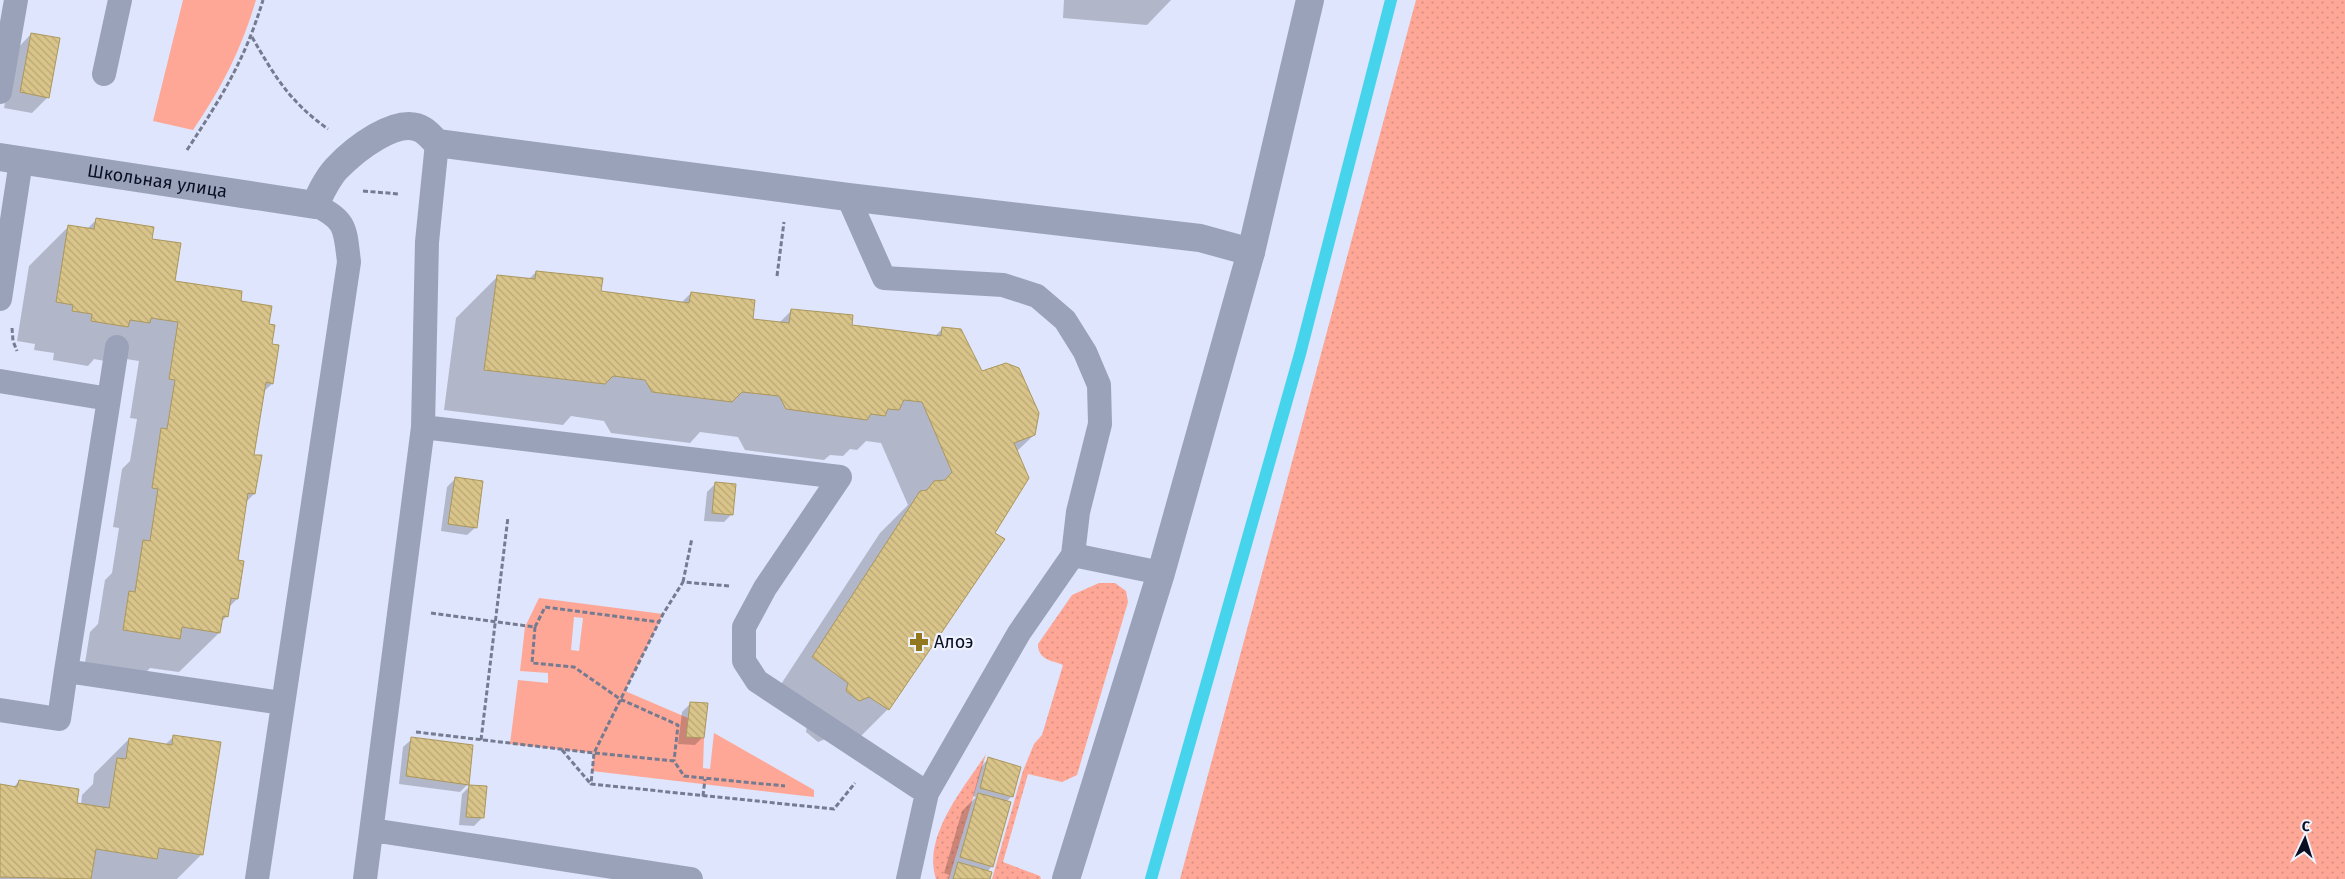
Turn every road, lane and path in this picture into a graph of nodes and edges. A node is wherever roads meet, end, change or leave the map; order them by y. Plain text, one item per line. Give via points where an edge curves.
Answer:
1 (16, 0) edge
2 (120, 0) edge
3 (263, 0) edge
4 (1310, 0) edge
5 (252, 37) junction
6 (104, 74) dead end
7 (0, 92) edge
8 (330, 131) dead end
9 (437, 143) junction
10 (183, 155) dead end
11 (11, 159) edge
12 (848, 197) junction
13 (315, 205) junction
14 (1251, 252) junction
15 (0, 299) edge
16 (117, 347) dead end
17 (0, 381) edge
18 (109, 399) junction
19 (422, 427) junction
20 (508, 517) dead end
21 (692, 538) dead end
22 (1073, 555) junction
23 (1161, 573) junction
24 (683, 582) junction
25 (765, 588) junction
26 (400, 609) junction
27 (659, 622) junction
28 (495, 623) junction
29 (535, 627) junction
30 (66, 671) junction
31 (620, 699) junction
32 (282, 703) junction
33 (0, 710) edge
34 (383, 728) junction
35 (480, 740) junction
36 (562, 749) junction
37 (594, 753) junction
38 (874, 758) junction
39 (674, 761) junction
40 (705, 778) junction
41 (590, 784) junction
42 (785, 786) dead end
43 (927, 793) junction
44 (704, 796) junction
45 (372, 830) junction
46 (257, 879) edge
47 (365, 879) edge
48 (691, 879) edge
49 (908, 879) edge
50 (1066, 879) edge

1 - 7 lane
2 - 6 lane
3 - 5 path
4 - 14 street
5 - 8 path via 277,81 304,112
5 - 10 path via 224,94
9 - 12 street
9 - 13 street via 422,129 400,127 380,133 336,169
9 - 19 lane via 427,242
11 - 13 street, Школьная улица
11 - 15 lane
12 - 14 street via 1200,238
12 - 22 lane via 884,278 1003,286 1037,296 1065,320 1085,352 1099,385 1100,424 1078,512
13 - 32 lane via 334,214 346,231 349,262
14 - 23 street
16 - 18 lane
17 - 18 lane
18 - 30 lane
19 - 25 lane via 840,477
19 - 26 lane
20 - 28 path
21 - 24 path
22 - 23 lane
22 - 43 lane via 1019,633
23 - 50 street
24 - 25 path
24 - 27 path
25 - 38 lane via 744,628 744,661 757,681
26 - 28 path
26 - 34 lane
27 - 29 path via 545,607
27 - 31 path
28 - 29 path
28 - 35 path
29 - 31 path via 532,663 574,667
30 - 32 lane
30 - 33 lane via 59,719
31 - 37 path
31 - 39 path via 678,725
32 - 46 lane
34 - 35 path
34 - 45 lane
35 - 36 path
36 - 37 path
36 - 41 path
37 - 39 path
37 - 41 path
38 - 43 lane
38 - 44 path via 834,810
39 - 40 path via 684,776
40 - 42 path
40 - 44 path
41 - 44 path
43 - 49 lane
45 - 47 lane
45 - 48 lane

